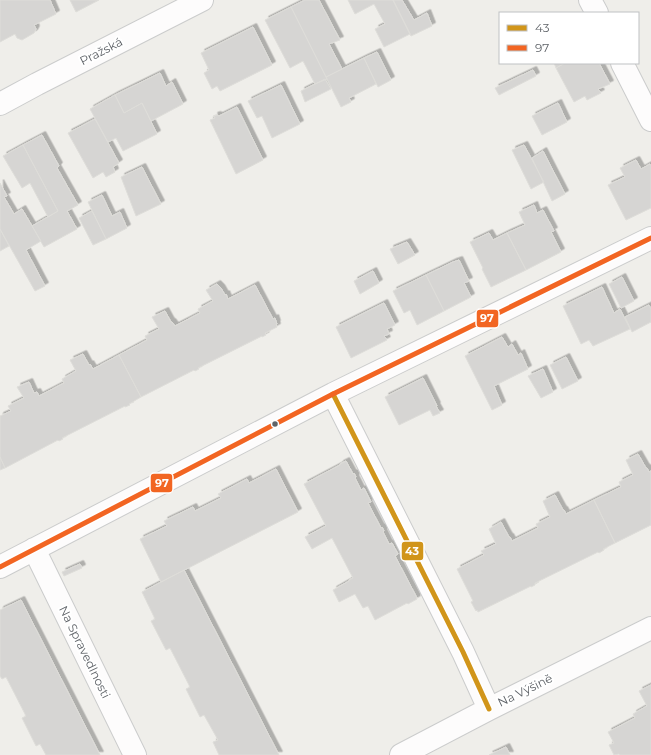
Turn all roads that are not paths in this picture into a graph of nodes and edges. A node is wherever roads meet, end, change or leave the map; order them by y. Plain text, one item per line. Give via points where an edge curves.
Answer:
1 (202, 0) edge
2 (590, 0) edge
3 (596, 12) edge
4 (623, 64) edge
5 (0, 104) edge
6 (651, 120) edge
7 (651, 238) edge
8 (333, 394) junction
9 (34, 549) junction
10 (0, 567) edge
11 (651, 628) edge
12 (489, 709) junction
13 (135, 755) edge
14 (401, 755) edge

1 - 5 street, Pražská
2 - 3 street
4 - 6 street
7 - 8 street
8 - 9 street
8 - 12 street
9 - 10 street
9 - 13 street, Na Spravedlnosti
11 - 12 street, Na Výšině
12 - 14 street, Na Výšině

